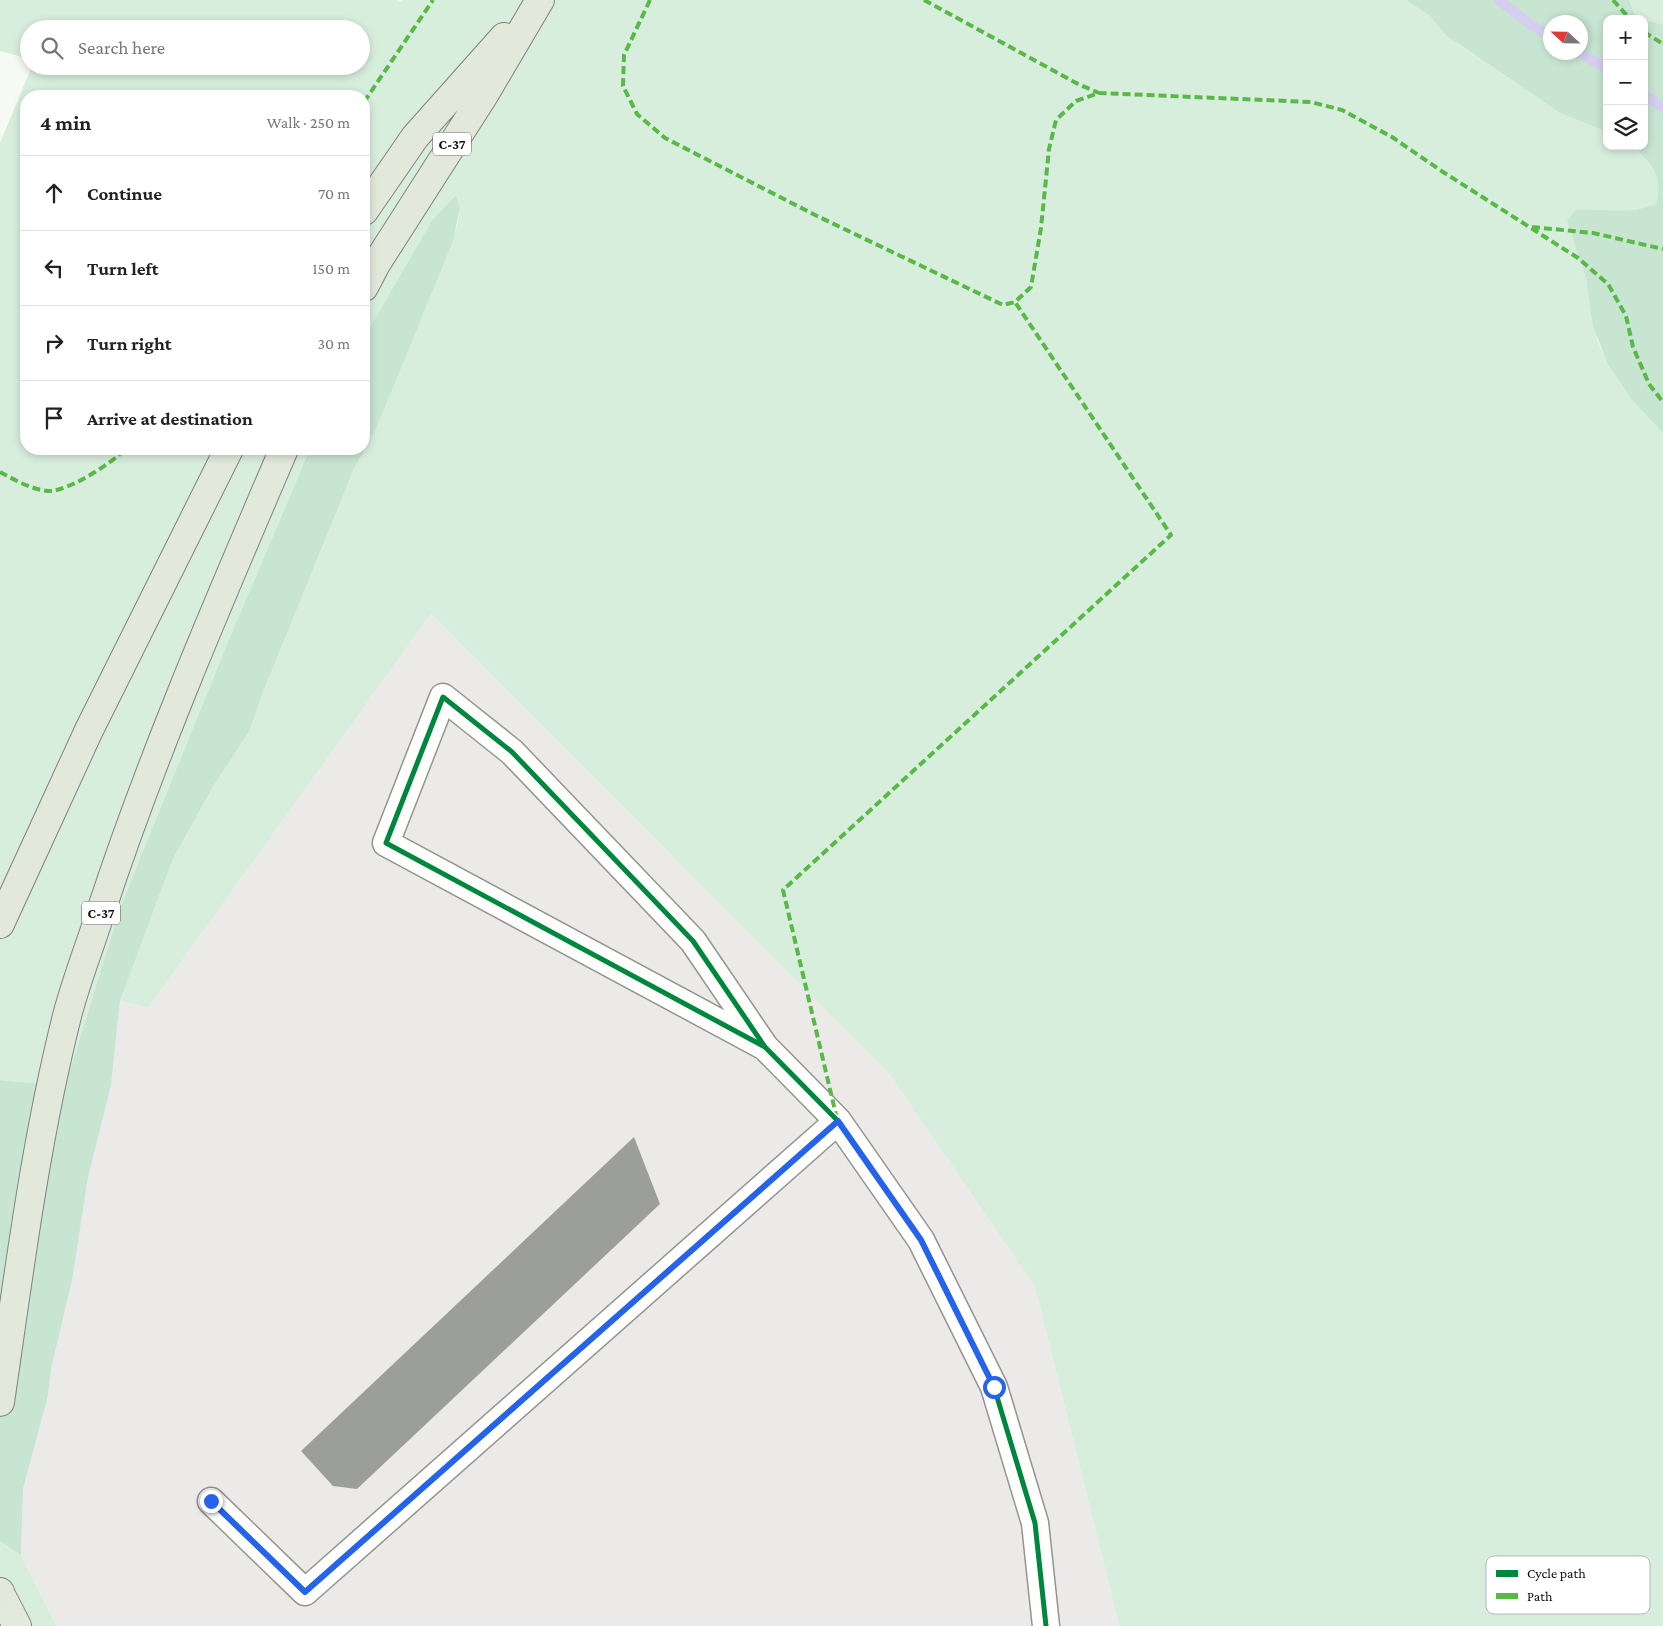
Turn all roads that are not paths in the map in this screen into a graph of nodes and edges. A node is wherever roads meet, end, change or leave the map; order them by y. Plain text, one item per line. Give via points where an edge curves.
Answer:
1 (538, 0) edge
2 (370, 202) edge
3 (370, 276) edge
4 (225, 455) edge
5 (281, 455) edge
6 (0, 924) edge
7 (765, 1047) junction
8 (838, 1121) junction
9 (0, 1402) edge
10 (211, 1501) dead end
11 (0, 1593) edge
12 (16, 1626) edge
13 (1046, 1626) edge

1 - 2 highway, C-37 via 415,138
1 - 3 highway, C-37 via 484,95
4 - 6 highway via 89,730
5 - 9 highway, C-37 via 209,625 127,833 68,1014 48,1101
7 - 7 street via 693,941 512,752 443,697 386,843
7 - 8 street
8 - 10 street via 305,1592
8 - 13 street via 921,1240 994,1387 1034,1523
11 - 12 main road

